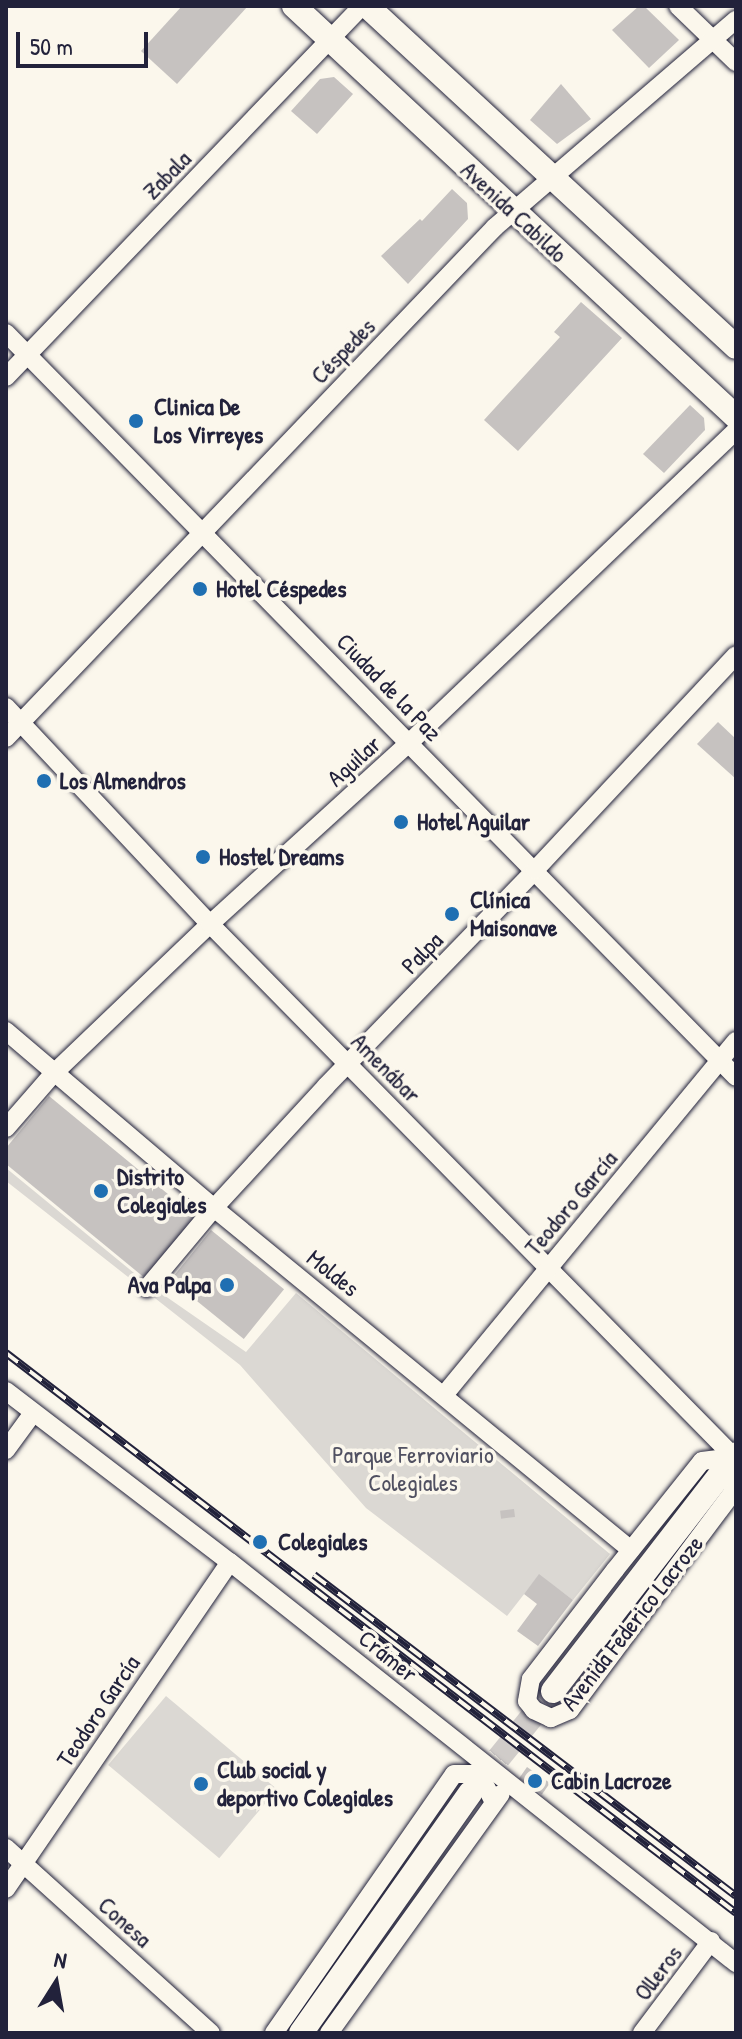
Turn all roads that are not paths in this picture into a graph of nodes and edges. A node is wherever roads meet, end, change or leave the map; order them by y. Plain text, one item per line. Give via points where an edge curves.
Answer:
1 (294, 6) edge
2 (364, 6) edge
3 (678, 6) edge
4 (736, 20) edge
5 (714, 40) junction
6 (329, 41) junction
7 (736, 62) edge
8 (552, 178) junction
9 (513, 211) junction
10 (6, 333) edge
11 (736, 347) edge
12 (28, 354) junction
13 (6, 377) edge
14 (736, 417) edge
15 (736, 430) edge
16 (202, 531) junction
17 (736, 655) edge
18 (6, 707) edge
19 (21, 723) junction
20 (6, 738) edge
21 (409, 743) junction
22 (535, 870) junction
23 (210, 924) junction
24 (6, 1031) edge
25 (736, 1041) edge
26 (720, 1061) junction
27 (348, 1064) junction
28 (53, 1074) junction
29 (736, 1077) edge
30 (6, 1128) edge
31 (214, 1208) junction
32 (548, 1268) junction
33 (147, 1288) dead end
34 (6, 1391) edge
35 (444, 1395) junction
36 (33, 1413) junction
37 (6, 1450) edge
38 (735, 1456) edge
39 (631, 1550) junction
40 (230, 1562) junction
41 (553, 1691) tunnel mouth
42 (514, 1787) junction
43 (482, 1797) junction
44 (6, 1848) edge
45 (23, 1863) junction
46 (6, 1889) edge
47 (711, 1941) junction
48 (736, 1963) edge
49 (211, 2033) edge
50 (274, 2033) edge
51 (301, 2033) edge
52 (329, 2033) edge
53 (642, 2033) edge

1 - 6 main road, Avenida Cabildo
2 - 6 street, Zabala
2 - 8 main road
3 - 5 street
4 - 5 street, Céspedes
5 - 7 street
5 - 8 street, Céspedes
6 - 9 main road, Avenida Cabildo
6 - 12 street, Zabala
8 - 9 street, Céspedes
8 - 11 main road
9 - 14 main road, Avenida Cabildo
9 - 16 street, Céspedes
10 - 12 street, Ciudad de la Paz
12 - 13 street, Zabala
12 - 16 street, Ciudad de la Paz
15 - 21 street, Aguilar
16 - 19 street, Céspedes
16 - 21 street, Ciudad de la Paz
17 - 22 street, Palpa
18 - 19 street, Amenábar
19 - 20 street, Céspedes
19 - 23 street, Amenábar
21 - 22 street, Ciudad de la Paz
21 - 23 street, Aguilar
22 - 26 street, Ciudad de la Paz
22 - 27 street, Palpa
23 - 27 street, Amenábar
23 - 28 street, Aguilar
24 - 28 street, Moldes
25 - 26 street, Teodoro García
26 - 29 street, Ciudad de la Paz
26 - 32 street, Teodoro García
27 - 31 street, Palpa
27 - 32 street, Amenábar
28 - 30 street, Aguilar
28 - 31 street, Moldes
31 - 33 street, Palpa
31 - 35 street, Moldes
32 - 35 street, Teodoro García
32 - 38 street, Amenábar
34 - 36 street, Crámer
35 - 39 street, Moldes
36 - 37 street
36 - 40 street, Crámer
38 - 39 street, Avenida Federico Lacroze via 702,1461
38 - 39 street, Avenida Federico Lacroze via 733,1492 570,1710 551,1718 540,1714 527,1701 531,1679
38 - 41 main road, Avenida Federico Lacroze
40 - 42 street, Crámer
40 - 45 street, Teodoro García
42 - 43 street
42 - 47 street, Crámer
43 - 50 street via 482,1779 454,1774
43 - 51 main road
43 - 52 street
44 - 45 street, Conesa
45 - 46 street, Teodoro García
45 - 49 street, Conesa
47 - 48 street, Crámer
47 - 53 street, Olleros

